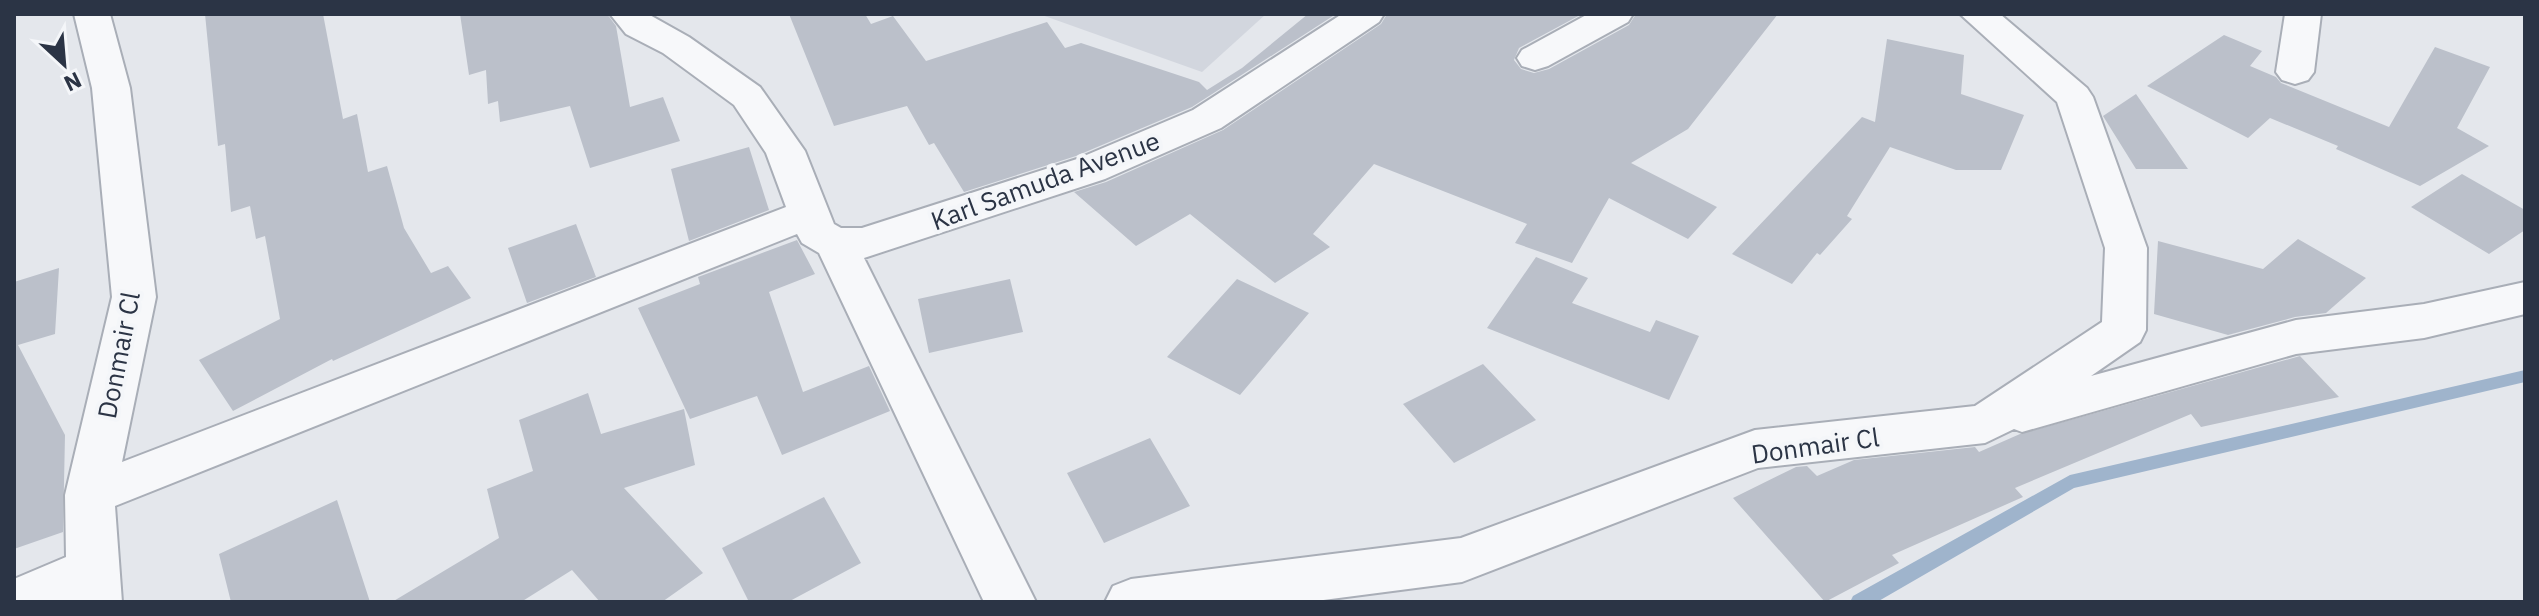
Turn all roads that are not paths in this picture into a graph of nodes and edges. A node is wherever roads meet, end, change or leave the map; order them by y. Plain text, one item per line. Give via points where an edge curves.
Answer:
1 (92, 14) edge
2 (628, 14) edge
3 (1366, 14) edge
4 (1615, 14) edge
5 (1978, 14) edge
6 (2303, 14) edge
7 (1535, 58) dead end
8 (2295, 72) dead end
9 (822, 229) junction
10 (2525, 298) edge
11 (1985, 424) junction
12 (90, 495) junction
13 (94, 586) edge
14 (15, 602) edge
15 (1010, 602) edge
16 (1131, 602) edge

1 - 12 street, Donmair Cl via 111,88 134,297
2 - 9 street via 747,96 785,151
3 - 9 street, Karl Samuda Avenue via 1207,119 1091,169 864,243
4 - 7 street
5 - 11 street, Donmair Cl via 2074,97 2126,248 2124,330
6 - 8 street
9 - 12 street, Karl Samuda Avenue
9 - 15 street
10 - 11 street via 2424,321 2296,337
11 - 16 street, Donmair Cl via 1755,449 1462,560
12 - 13 street, Donmair Cl
13 - 14 street

